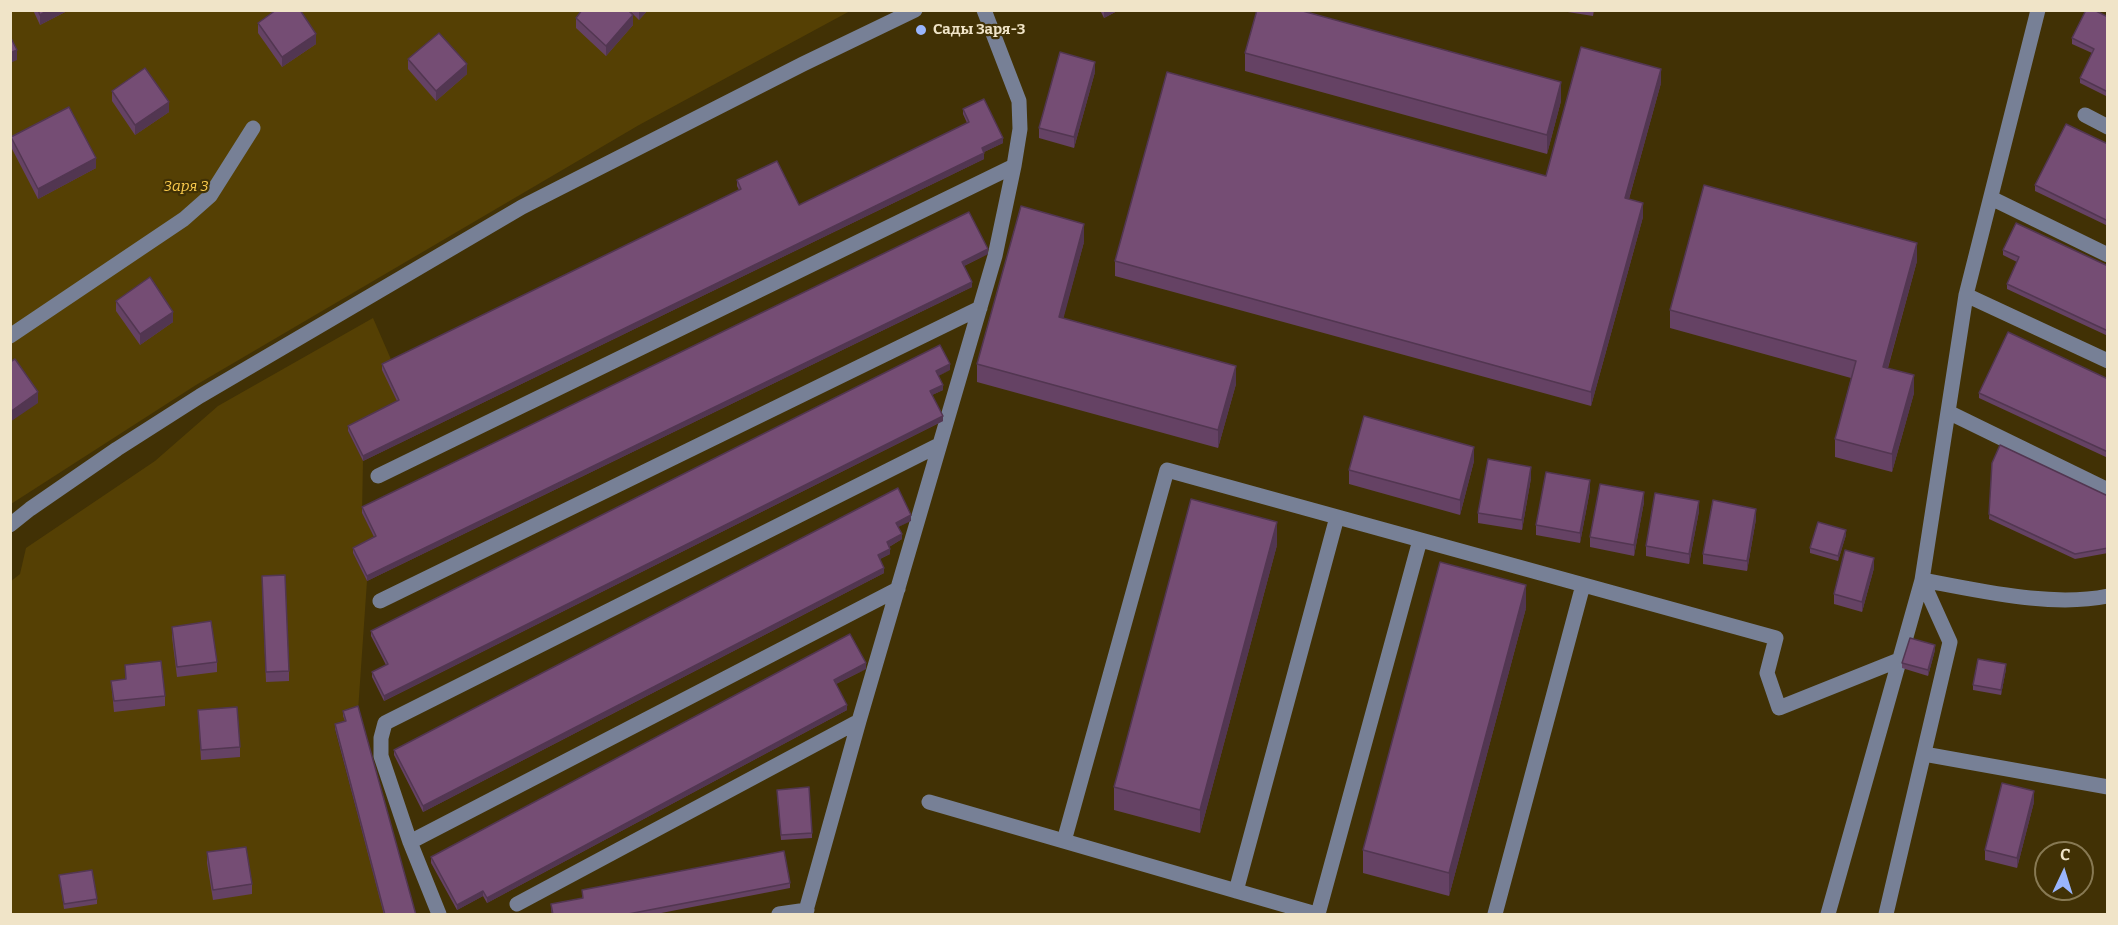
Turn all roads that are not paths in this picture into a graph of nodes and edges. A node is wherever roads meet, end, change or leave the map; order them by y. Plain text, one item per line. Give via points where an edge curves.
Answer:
1 (915, 10) edge
2 (984, 10) edge
3 (2038, 10) edge
4 (2085, 115) dead end
5 (2108, 127) edge
6 (253, 128) dead end
7 (1014, 166) junction
8 (1991, 198) junction
9 (2108, 255) edge
10 (1966, 295) junction
11 (980, 308) junction
12 (10, 336) edge
13 (2108, 361) edge
14 (1948, 412) junction
15 (939, 445) junction
16 (378, 476) dead end
17 (2108, 490) edge
18 (1337, 517) junction
19 (10, 525) edge
20 (1420, 540) junction
21 (1922, 580) junction
22 (1583, 585) junction
23 (898, 589) junction
24 (2108, 596) edge
25 (380, 601) dead end
26 (1899, 660) junction
27 (859, 721) junction
28 (1924, 754) junction
29 (2108, 787) edge
30 (929, 802) dead end
31 (1064, 841) junction
32 (410, 842) junction
33 (1236, 891) junction
34 (517, 904) dead end
35 (806, 912) edge
36 (439, 915) edge
37 (779, 915) edge
38 (1317, 915) edge
39 (1495, 915) edge
40 (1828, 915) edge
41 (1886, 915) edge

1 - 19 street via 522,207 200,396
2 - 7 street via 1019,101 1020,129
3 - 8 street
4 - 5 street
6 - 12 street via 210,196 184,219
7 - 11 street
7 - 16 street
8 - 9 street
8 - 10 street
10 - 13 street
10 - 14 street
11 - 15 street
11 - 25 street
14 - 17 street
14 - 21 street
15 - 23 street
15 - 32 street via 386,723 381,756
18 - 20 street
18 - 31 street via 1167,470
18 - 33 street
20 - 22 street
20 - 38 street
21 - 24 street via 2025,598
21 - 26 street
21 - 28 street via 1950,642
22 - 26 street via 1776,638 1767,673 1779,708
22 - 39 street
23 - 27 street
23 - 32 street
26 - 40 street
27 - 34 street
27 - 35 street
28 - 29 street
28 - 41 street
30 - 31 street
31 - 33 street
32 - 36 street
33 - 38 street
35 - 37 street

